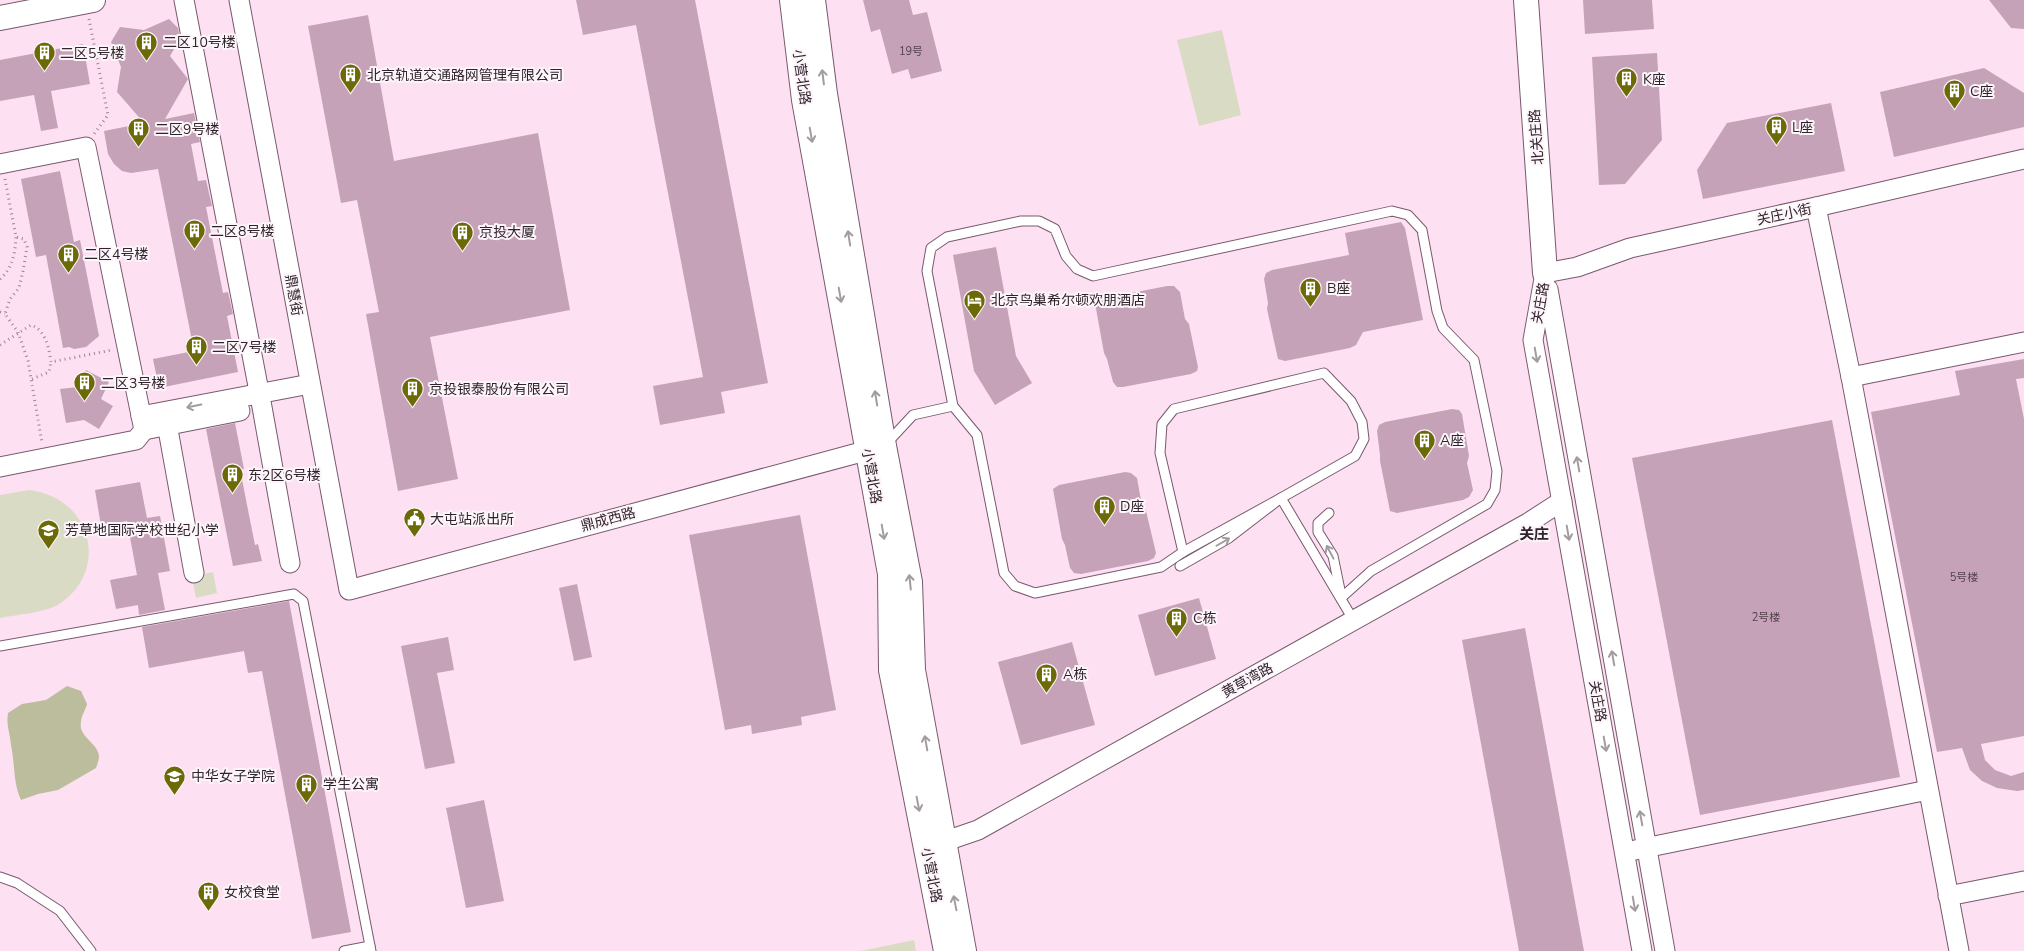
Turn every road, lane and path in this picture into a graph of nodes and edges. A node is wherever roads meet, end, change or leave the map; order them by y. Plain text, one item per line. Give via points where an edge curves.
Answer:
1 (184, 0) edge
2 (239, 0) edge
3 (792, 0) edge
4 (813, 0) edge
5 (1526, 0) edge
6 (90, 1) edge
7 (0, 18) edge
8 (86, 147) junction
9 (2024, 158) edge
10 (1, 164) edge
11 (1816, 208) junction
12 (16, 237) junction
13 (1545, 273) junction
14 (0, 279) edge
15 (0, 312) edge
16 (5, 314) junction
17 (18, 332) junction
18 (2024, 342) edge
19 (0, 345) edge
20 (127, 347) junction
21 (51, 362) junction
22 (1851, 377) junction
23 (32, 379) junction
24 (311, 390) junction
25 (261, 400) junction
26 (953, 406) junction
27 (166, 418) junction
28 (143, 423) junction
29 (876, 448) junction
30 (45, 458) junction
31 (0, 467) edge
32 (1281, 498) junction
33 (1562, 501) junction
34 (1330, 513) dead end
35 (1183, 552) junction
36 (290, 563) dead end
37 (1180, 566) dead end
38 (194, 573) dead end
39 (349, 590) joint
40 (1341, 598) junction
41 (1354, 621) junction
42 (0, 646) edge
43 (1928, 790) junction
44 (936, 847) junction
45 (1647, 848) junction
46 (1625, 852) junction
47 (0, 877) edge
48 (2024, 881) edge
49 (1948, 896) junction
50 (370, 948) edge
51 (91, 951) edge
52 (344, 951) edge
53 (946, 951) edge
54 (964, 951) edge
55 (1642, 951) edge
56 (1665, 951) edge
57 (1959, 951) edge

1 - 25 street
2 - 24 street, 鼎慧街
3 -> 29 street, 小营北路 via 804,100
29 -> 4 street, 小营北路
5 - 13 street, 北关庄路
6 - 7 street
6 - 8 path via 108,115
8 - 10 street
8 - 20 street
9 - 11 street, 关庄小街
10 - 12 path
11 - 13 street, 关庄小街 via 1630,248 1578,267
11 - 22 street
12 - 14 path via 15,254
12 - 16 path via 24,240 27,256 19,288 10,299
13 -> 33 street, 关庄路 via 1533,340
45 -> 13 street, 关庄路
15 - 16 path
16 - 17 path
17 - 19 path
17 - 21 path via 31,325 36,326 48,346
17 - 23 path
18 - 22 street
20 - 21 path
20 - 28 street
21 - 23 path via 49,372
22 - 43 street
23 - 30 path via 31,389
24 - 25 street
24 - 39 street, 鼎慧街
25 - 27 street
25 - 36 street
26 - 29 lane via 912,414
26 - 35 lane via 977,435 1004,573 1015,586 1035,593 1161,567
26 - 40 lane via 927,271 931,248 946,237 1021,221 1039,221 1055,229 1066,256 1078,269 1093,276 1392,211 1408,215 1422,230 1443,328 1474,360 1497,471 1495,490 1487,504 1371,571
27 - 28 street
27 - 38 street
28 - 30 street via 136,440
29 - 39 street, 鼎成西路
29 - 44 street, 小营北路 via 890,574 891,670
30 - 31 street
32 - 35 lane
32 - 35 lane via 1355,456 1364,438 1362,422 1351,400 1324,373 1174,409 1162,424 1160,453
37 -> 32 lane via 1229,538
32 - 40 lane
33 - 41 street, 黄草湾路
33 -> 46 street, 关庄路
40 -> 34 lane via 1333,556 1318,532 1318,523
40 - 41 lane
41 - 44 street, 黄草湾路 via 978,830
42 - 50 lane via 294,594 302,601
43 - 45 street
43 - 49 street
44 - 53 street, 小营北路
54 -> 44 street, 小营北路
45 - 46 street
45 - 56 street, 关庄路
46 -> 55 street, 关庄路
47 - 51 lane via 17,883 60,911
48 - 49 street
49 - 57 street
50 - 52 lane

